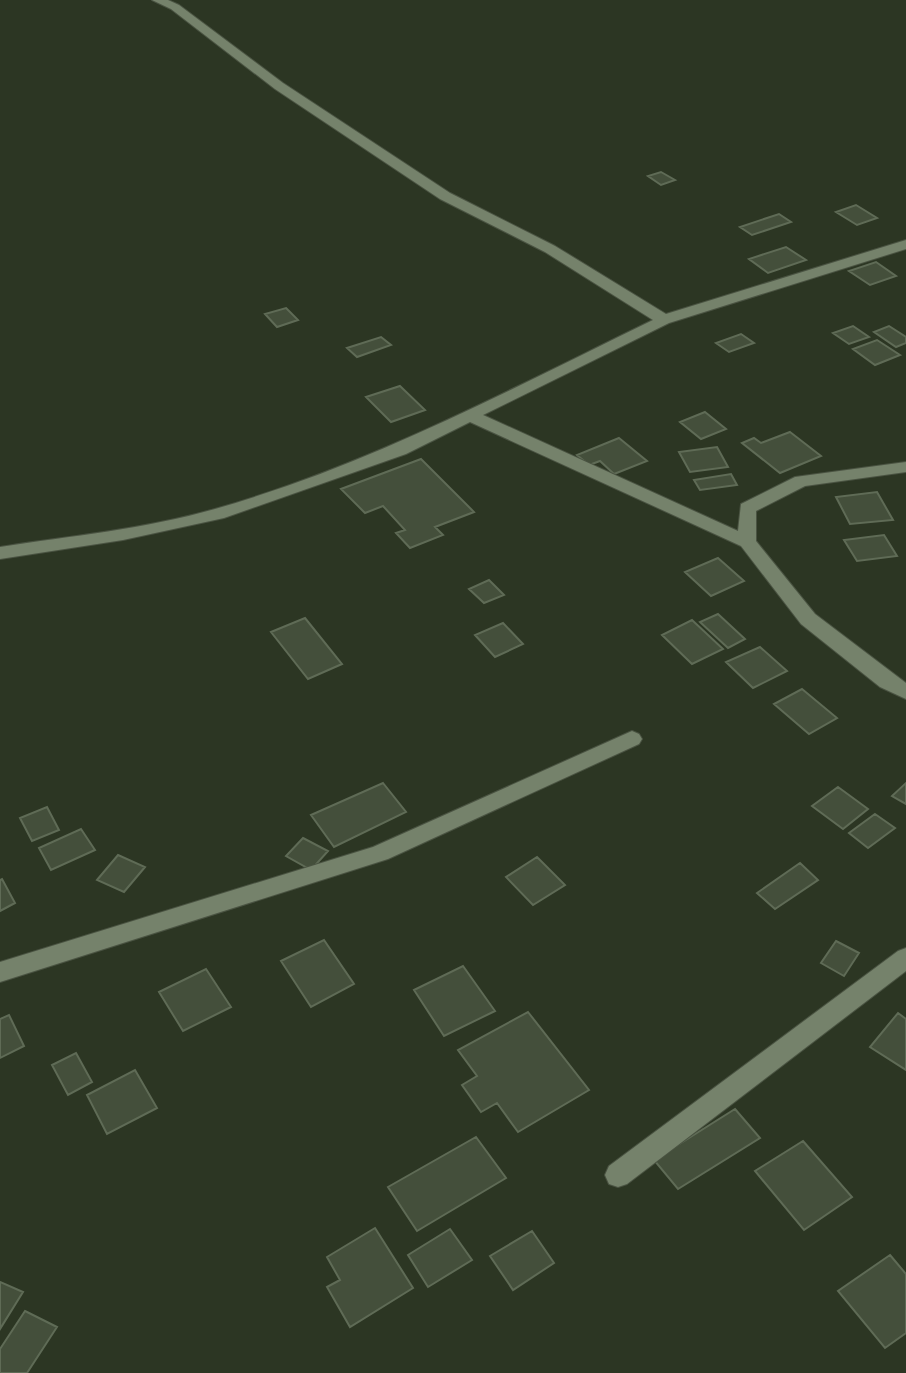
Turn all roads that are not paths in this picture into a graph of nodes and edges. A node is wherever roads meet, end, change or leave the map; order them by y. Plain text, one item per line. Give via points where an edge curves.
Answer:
1 (158, 0) edge
2 (906, 244) edge
3 (664, 320) junction
4 (469, 415) junction
5 (906, 467) edge
6 (747, 542) junction
7 (0, 553) edge
8 (906, 692) edge
9 (632, 739) dead end
10 (906, 958) edge
11 (0, 972) edge
12 (618, 1175) dead end

1 - 3 street via 445,196 550,249
2 - 3 street
3 - 4 street
4 - 6 street
4 - 7 street via 400,450 218,514
5 - 6 street via 801,481 747,508
6 - 8 street via 808,619
9 - 11 street via 380,853
10 - 12 street

